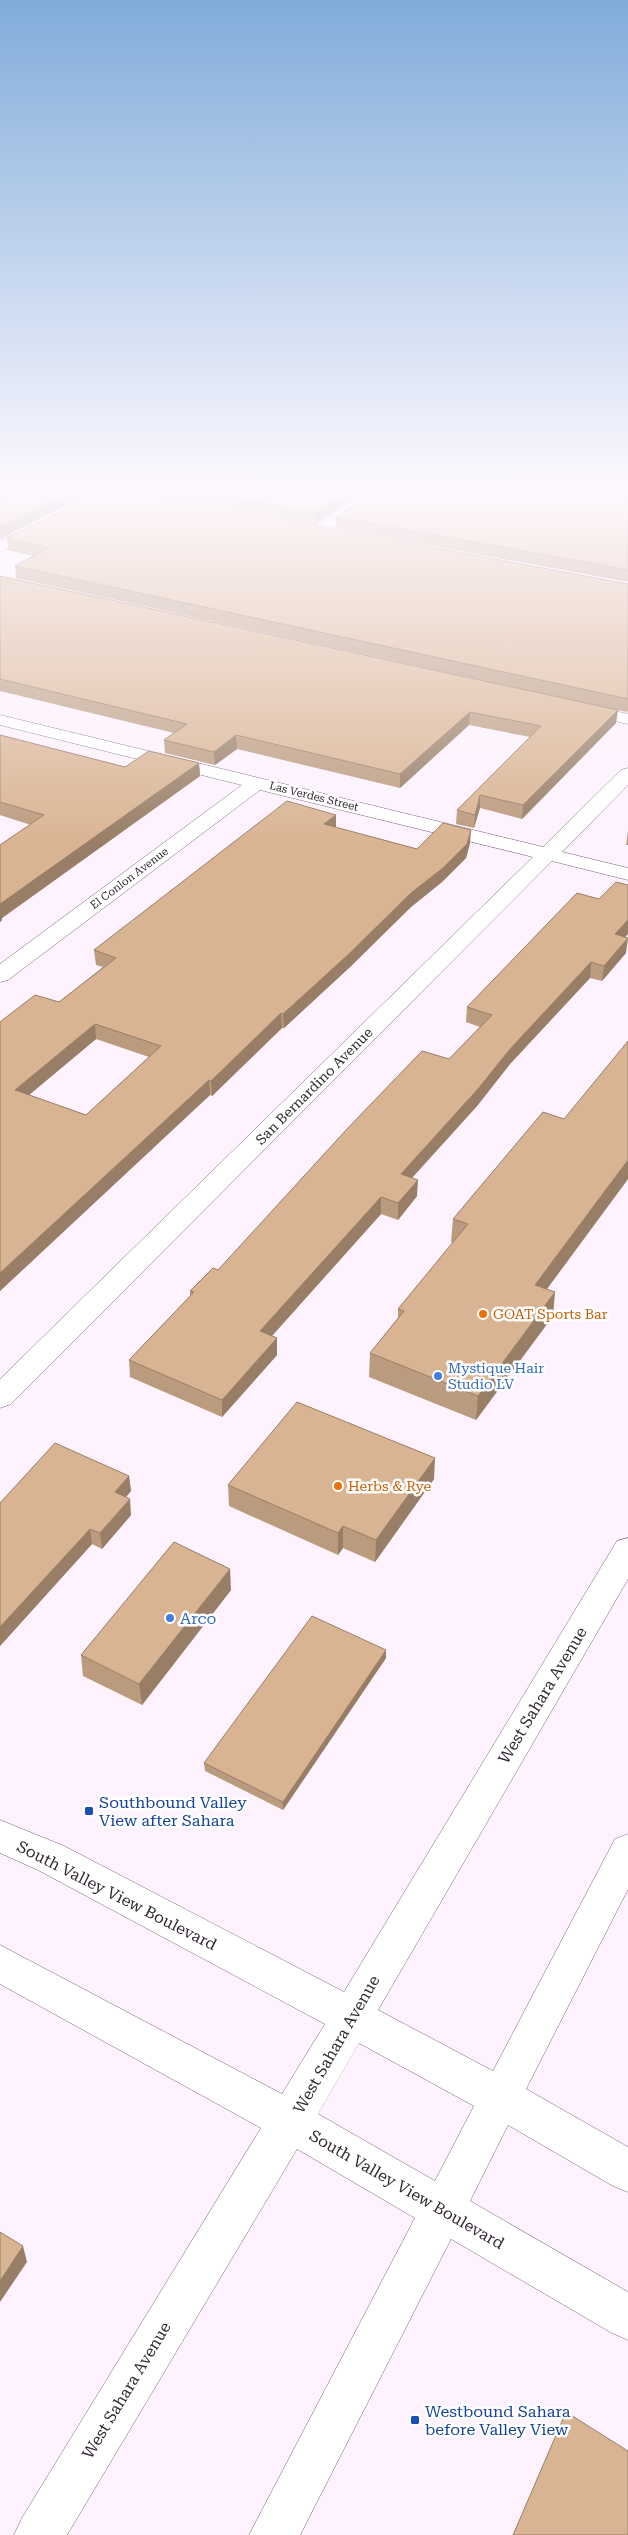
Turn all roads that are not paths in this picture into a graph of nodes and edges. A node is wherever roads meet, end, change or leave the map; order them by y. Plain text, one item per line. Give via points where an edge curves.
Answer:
1 (560, 704) edge
2 (628, 719) edge
3 (0, 720) edge
4 (628, 774) edge
5 (258, 782) junction
6 (548, 854) junction
7 (628, 874) edge
8 (0, 975) edge
9 (0, 1397) edge
10 (628, 1550) edge
11 (0, 1836) edge
12 (628, 1851) edge
13 (0, 1963) edge
14 (350, 2019) junction
15 (500, 2097) junction
16 (290, 2122) junction
17 (628, 2171) edge
18 (443, 2212) junction
19 (628, 2317) edge
20 (39, 2535) edge
21 (274, 2535) edge

1 - 2 street
3 - 5 street, Las Verdes Street
4 - 6 street, San Bernardino Avenue
5 - 6 street, Las Verdes Street
5 - 8 street, El Conlon Avenue
6 - 7 street, Las Verdes Street
6 - 9 street, San Bernardino Avenue
10 - 14 street, West Sahara Avenue
11 - 14 street, South Valley View Boulevard via 60,1863
12 - 15 street
13 - 16 street, South Valley View Boulevard
14 - 15 street, South Valley View Boulevard
14 - 16 street, West Sahara Avenue
15 - 17 street, South Valley View Boulevard
15 - 18 street
16 - 18 street, South Valley View Boulevard
16 - 20 street, West Sahara Avenue
18 - 19 street, South Valley View Boulevard
18 - 21 street via 415,2260

